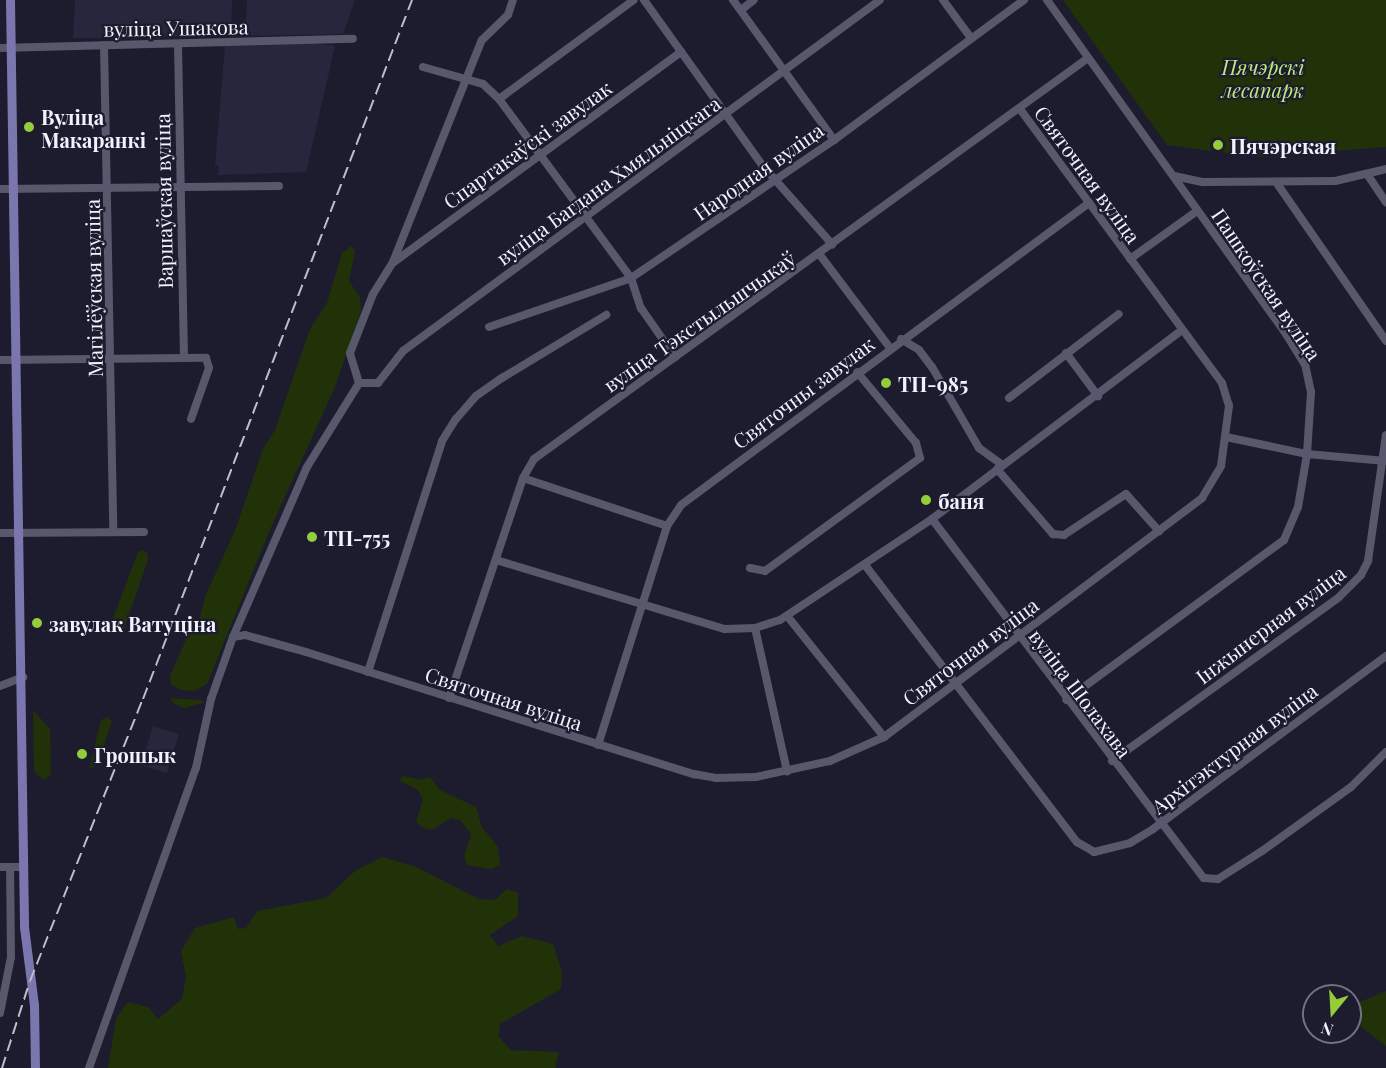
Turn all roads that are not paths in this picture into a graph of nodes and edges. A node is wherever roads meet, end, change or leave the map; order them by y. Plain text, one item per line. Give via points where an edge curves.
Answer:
1 (10, 0) edge
2 (513, 0) edge
3 (634, 0) edge
4 (644, 0) edge
5 (733, 0) edge
6 (754, 0) edge
7 (880, 0) edge
8 (943, 0) edge
9 (1024, 0) edge
10 (1047, 0) edge
11 (741, 10) junction
12 (971, 38) junction
13 (353, 39) dead end
14 (104, 45) junction
15 (178, 45) junction
16 (0, 48) edge
17 (11, 48) junction
18 (681, 52) junction
19 (1088, 58) junction
20 (423, 67) dead end
21 (784, 71) junction
22 (466, 79) junction
23 (499, 99) junction
24 (1020, 109) junction
25 (726, 114) junction
26 (834, 140) junction
27 (539, 157) junction
28 (1386, 169) edge
29 (1367, 174) junction
30 (1174, 176) junction
31 (778, 179) junction
32 (1275, 182) junction
33 (279, 186) dead end
34 (178, 187) junction
35 (107, 188) junction
36 (0, 189) edge
37 (14, 189) junction
38 (1386, 202) edge
39 (1089, 203) junction
40 (1197, 210) junction
41 (584, 217) junction
42 (832, 244) junction
43 (820, 255) junction
44 (1130, 259) junction
45 (393, 262) junction
46 (631, 278) junction
47 (1119, 314) dead end
48 (606, 315) dead end
49 (489, 327) dead end
50 (1182, 330) junction
51 (901, 339) junction
52 (1386, 341) edge
53 (890, 348) junction
54 (1066, 353) junction
55 (184, 357) junction
56 (675, 357) junction
57 (111, 359) junction
58 (0, 360) edge
59 (17, 360) junction
60 (857, 372) junction
61 (359, 383) junction
62 (1098, 396) junction
63 (1009, 398) dead end
64 (191, 419) dead end
65 (1386, 435) edge
66 (1226, 437) junction
67 (1308, 454) junction
68 (1384, 460) edge
69 (999, 467) junction
70 (523, 478) junction
71 (932, 519) junction
72 (667, 526) junction
73 (113, 531) junction
74 (1159, 531) junction
75 (144, 532) dead end
76 (0, 533) edge
77 (20, 533) junction
78 (496, 560) junction
79 (865, 565) junction
80 (750, 568) dead end
81 (644, 603) junction
82 (788, 618) junction
83 (755, 628) junction
84 (1017, 636) junction
85 (233, 637) junction
86 (1386, 656) edge
87 (368, 672) junction
88 (22, 677) junction
89 (955, 681) junction
90 (0, 686) edge
91 (450, 698) junction
92 (1066, 700) junction
93 (884, 737) junction
94 (598, 745) junction
95 (1386, 752) edge
96 (1112, 761) junction
97 (787, 771) junction
98 (1161, 822) junction
99 (0, 867) edge
100 (10, 867) junction
101 (23, 867) junction
102 (0, 1013) edge
103 (35, 1068) edge
104 (88, 1068) edge

1 - 17 main road
2 - 22 street via 508,15 482,40
3 - 23 street
4 - 18 street
5 - 11 street
6 - 11 street
7 - 21 street, вуліца Багдана Хмяльніцкага
8 - 12 street
9 - 12 street, Народная вуліца
10 - 19 street, Пашкоўская вуліца
11 - 21 street
12 - 26 street, Народная вуліца
13 - 15 street, вуліца Ушакова
14 - 15 street, вуліца Ушакова
14 - 17 street, вуліца Ушакова
14 - 35 street, Магілёўская вуліца
15 - 34 street, Варшаўская вуліца
16 - 17 street, вуліца Ушакова
17 - 37 main road
18 - 25 street
18 - 27 street, Спартакаўскі завулак
19 - 24 street, вуліца Тэкстыльшчыкаў
19 - 30 street, Пашкоўская вуліца
20 - 22 street
21 - 25 street, вуліца Багдана Хмяльніцкага
21 - 26 street
22 - 23 street via 483,84
22 - 45 street
23 - 27 street
24 - 39 street, Святочная вуліца
24 - 42 street, вуліца Тэкстыльшчыкаў
25 - 31 street via 762,165
25 - 41 street, вуліца Багдана Хмяльніцкага
26 - 31 street, Народная вуліца
27 - 41 street
27 - 45 street, Спартакаўскі завулак
28 - 29 street
29 - 32 street via 1335,181
29 - 38 street
30 - 32 street via 1203,182
30 - 40 street, Пашкоўская вуліца
31 - 42 street
31 - 46 street, Народная вуліца
32 - 52 street
33 - 34 street
34 - 35 street
34 - 55 street, Варшаўская вуліца
35 - 37 street
35 - 57 street, Магілёўская вуліца
36 - 37 street
37 - 59 main road
39 - 44 street, Святочная вуліца
39 - 51 street, Святочны завулак
40 - 44 street
40 - 67 street, Пашкоўская вуліца via 1305,364 1311,392
41 - 46 street
41 - 61 street, вуліца Багдана Хмяльніцкага via 403,351 378,383
42 - 43 street, вуліца Тэкстыльшчыкаў
43 - 53 street
43 - 56 street, вуліца Тэкстыльшчыкаў
44 - 50 street, Святочная вуліца
45 - 61 street via 373,294 350,353
46 - 49 street, Народная вуліца
46 - 56 street via 641,308
47 - 54 street
48 - 87 street via 501,378 476,396 456,418 442,441
50 - 62 street
50 - 66 street, Святочная вуліца via 1226,394
51 - 53 street, Святочны завулак
51 - 69 street via 919,350 932,366 979,448
53 - 60 street, Святочны завулак
54 - 62 street
54 - 63 street
55 - 57 street
55 - 64 street via 206,358 209,368
56 - 70 street, вуліца Тэкстыльшчыкаў via 534,459
57 - 59 street
57 - 73 street, Магілёўская вуліца
58 - 59 street
59 - 77 main road
60 - 72 street, Святочны завулак via 681,505
60 - 80 street via 916,442 920,458 765,571
61 - 85 street via 307,467
62 - 69 street
65 - 68 street, Інжынерная вуліца
66 - 67 street
66 - 74 street, Святочная вуліца via 1221,466 1212,487
67 - 68 street
67 - 92 street, Пашкоўская вуліца via 1295,521 1284,540
68 - 96 street, Інжынерная вуліца via 1368,561 1350,589
69 - 71 street
69 - 74 street via 1053,534 1064,535 1126,494
70 - 72 street
70 - 78 street, вуліца Тэкстыльшчыкаў
71 - 79 street
71 - 84 street, вуліца Шолахава
72 - 81 street
73 - 75 street
73 - 77 street
74 - 84 street, Святочная вуліца
76 - 77 street
77 - 88 main road
78 - 81 street
78 - 91 street, вуліца Тэкстыльшчыкаў
79 - 82 street
79 - 89 street
81 - 83 street via 724,629
81 - 94 street
82 - 83 street
82 - 93 street
83 - 97 street
84 - 89 street, Святочная вуліца
84 - 92 street, вуліца Шолахава
85 - 87 street, Святочная вуліца via 245,635
85 - 104 street via 211,699 196,768
86 - 98 street, Архітэктурная вуліца
87 - 91 street, Святочная вуліца
88 - 90 street
88 - 101 main road
89 - 93 street, Святочная вуліца
89 - 98 street, Архітэктурная вуліца via 1077,842 1094,852 1130,843
91 - 94 street, Святочная вуліца
92 - 96 street, вуліца Шолахава
93 - 97 street, Святочная вуліца via 830,761
94 - 97 street, Святочная вуліца via 716,778
95 - 98 street, вуліца Шолахава via 1351,787 1262,851 1211,880 1204,878
96 - 98 street, вуліца Шолахава
99 - 100 street
100 - 101 street
100 - 102 street via 11,957
101 - 103 main road

